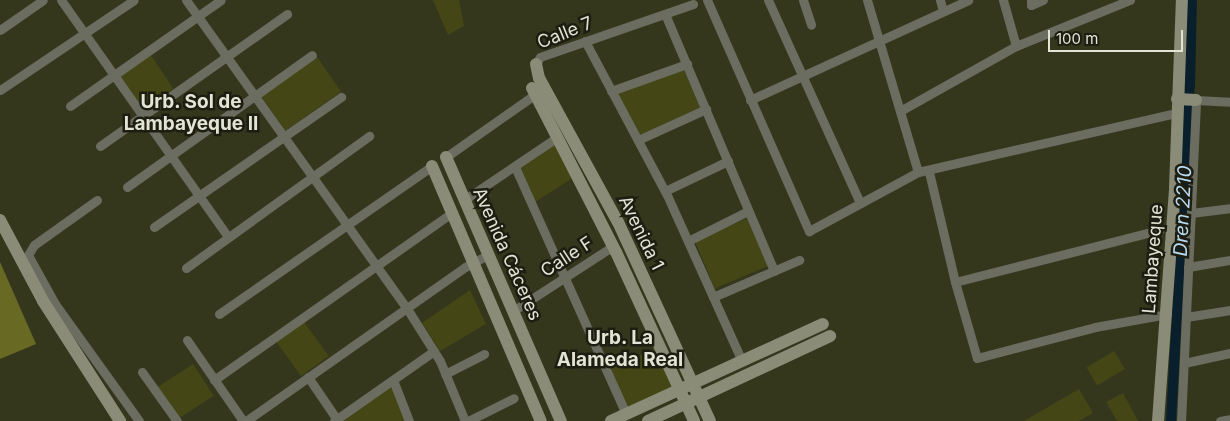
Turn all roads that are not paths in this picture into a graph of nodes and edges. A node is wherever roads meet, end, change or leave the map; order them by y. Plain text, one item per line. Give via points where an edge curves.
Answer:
1 (43, 0) edge
2 (60, 0) edge
3 (134, 0) edge
4 (186, 0) edge
5 (221, 0) edge
6 (706, 0) edge
7 (768, 0) edge
8 (803, 0) edge
9 (867, 0) edge
10 (940, 0) edge
11 (968, 0) edge
12 (1003, 0) edge
13 (1031, 0) edge
14 (1043, 0) edge
15 (1130, 0) edge
16 (1182, 0) edge
17 (693, 4) dead end
18 (943, 11) junction
19 (287, 14) dead end
20 (666, 14) junction
21 (198, 16) junction
22 (811, 25) dead end
23 (0, 30) edge
24 (85, 35) junction
25 (879, 41) junction
26 (585, 42) junction
27 (1016, 46) junction
28 (312, 54) dead end
29 (226, 57) junction
30 (536, 64) joint
31 (687, 64) junction
32 (113, 76) junction
33 (802, 76) junction
34 (0, 90) edge
35 (611, 91) junction
36 (531, 93) joint
37 (254, 96) junction
38 (341, 97) dead end
39 (750, 100) junction
40 (1187, 100) junction
41 (1230, 102) edge
42 (70, 106) dead end
43 (706, 109) junction
44 (900, 110) junction
45 (1176, 113) junction
46 (142, 117) junction
47 (369, 136) dead end
48 (283, 137) junction
49 (553, 140) dead end
50 (638, 140) junction
51 (100, 146) dead end
52 (170, 156) junction
53 (446, 156) joint
54 (728, 161) junction
55 (432, 166) joint
56 (515, 167) junction
57 (918, 172) junction
58 (929, 172) junction
59 (312, 178) junction
60 (127, 186) dead end
61 (665, 191) junction
62 (198, 196) junction
63 (97, 200) dead end
64 (464, 200) junction
65 (860, 203) junction
66 (1230, 208) edge
67 (748, 211) junction
68 (452, 213) junction
69 (1191, 214) junction
70 (0, 220) edge
71 (348, 224) junction
72 (154, 227) dead end
73 (1159, 230) dead end
74 (228, 237) junction
75 (688, 241) junction
76 (613, 246) junction
77 (488, 255) junction
78 (799, 260) dead end
79 (1230, 260) edge
80 (474, 261) junction
81 (377, 265) junction
82 (1188, 266) junction
83 (186, 268) dead end
84 (774, 271) junction
85 (564, 278) junction
86 (955, 282) junction
87 (714, 297) junction
88 (406, 308) junction
89 (1230, 310) edge
90 (513, 311) junction
91 (218, 314) dead end
92 (1166, 314) junction
93 (1186, 317) junction
94 (823, 324) dead end
95 (830, 336) dead end
96 (187, 340) dead end
97 (434, 351) junction
98 (1230, 353) edge
99 (484, 354) dead end
100 (742, 362) junction
101 (1184, 363) junction
102 (142, 372) dead end
103 (445, 374) junction
104 (308, 377) junction
105 (214, 380) junction
106 (393, 380) junction
107 (693, 384) junction
108 (680, 390) junction
109 (699, 397) junction
110 (514, 398) dead end
111 (686, 403) junction
112 (626, 414) junction
113 (1230, 419) edge
114 (337, 420) edge
115 (120, 421) edge
116 (139, 421) edge
117 (177, 421) edge
118 (244, 421) edge
119 (409, 421) edge
120 (467, 421) edge
121 (541, 421) edge
122 (561, 421) edge
123 (611, 421) edge
124 (648, 421) edge
125 (694, 421) edge
126 (710, 421) edge
127 (1158, 421) edge
128 (1181, 421) edge
129 (1220, 421) edge

1 - 23 street
2 - 24 street
3 - 24 street
4 - 21 street
5 - 21 street
6 - 39 street
7 - 33 street
8 - 22 street
9 - 25 street
10 - 18 street
11 - 18 street
12 - 27 street
13 - 14 street via 1031,5
15 - 27 street
16 - 40 street, Lambayeque
17 - 20 street, Calle 7
18 - 25 street
19 - 29 street
20 - 26 street, Calle 7
20 - 31 street
21 - 29 street
21 - 32 street
24 - 32 street
24 - 34 street
25 - 33 street
25 - 44 street
26 - 30 street, Calle 7 via 540,57
26 - 35 street
27 - 44 street
28 - 37 street
29 - 37 street
29 - 46 street
30 - 107 street, Avenida 1 via 539,78 618,222
31 - 35 street
31 - 43 street
32 - 42 street
32 - 46 street
33 - 39 street
33 - 65 street
35 - 50 street
36 - 53 street
36 - 76 street, Avenida 1
37 - 48 street
37 - 52 street
38 - 48 street
39 - 65 street via 809,231
40 - 41 street
40 - 45 street, Lambayeque
40 - 69 street
43 - 50 street
43 - 54 street
44 - 57 street
45 - 58 street
45 - 92 street, Lambayeque via 1175,188
46 - 51 street
46 - 52 street
47 - 59 street
48 - 59 street
48 - 62 street
49 - 56 street
50 - 61 street
52 - 60 street
52 - 62 street
53 - 64 street, Avenida Cáceres
54 - 61 street
54 - 67 street
55 - 68 street, Avenida Cáceres
55 - 71 street
56 - 64 street
56 - 85 street
57 - 58 street
57 - 65 street
58 - 86 street
59 - 71 street
59 - 74 street
61 - 75 street
62 - 72 street
62 - 74 street
63 - 116 street via 34,245 28,255 55,304
64 - 77 street, Avenida Cáceres
66 - 69 street
67 - 75 street
67 - 84 street
68 - 80 street, Avenida Cáceres
68 - 81 street
69 - 82 street
70 - 115 street via 43,301
71 - 81 street
71 - 91 street
73 - 86 street
74 - 83 street
75 - 87 street
76 - 85 street, Calle F
76 - 108 street, Avenida 1
77 - 80 street
77 - 90 street, Avenida Cáceres
78 - 84 street
79 - 82 street
80 - 88 street
80 - 121 street, Avenida Cáceres
81 - 88 street
81 - 105 street
82 - 93 street
84 - 87 street
85 - 90 street, Calle F
85 - 112 street
86 - 92 street via 977,358 1095,327
87 - 100 street
88 - 97 street
88 - 104 street
89 - 93 street
90 - 122 street, Avenida Cáceres
92 - 127 street, Lambayeque
93 - 101 street
94 - 100 street
95 - 109 street
96 - 105 street
97 - 103 street
97 - 106 street
98 - 101 street
99 - 103 street
100 - 107 street
101 - 128 street
102 - 117 street
103 - 120 street
104 - 114 street
104 - 118 street
105 - 118 street
106 - 114 street
106 - 119 street
107 - 108 street
107 - 109 street, Avenida 1
108 - 111 street, Avenida 1
108 - 112 street
109 - 111 street
109 - 126 street, Avenida 1
110 - 120 street
111 - 124 street
111 - 125 street, Avenida 1
112 - 123 street
113 - 129 street

